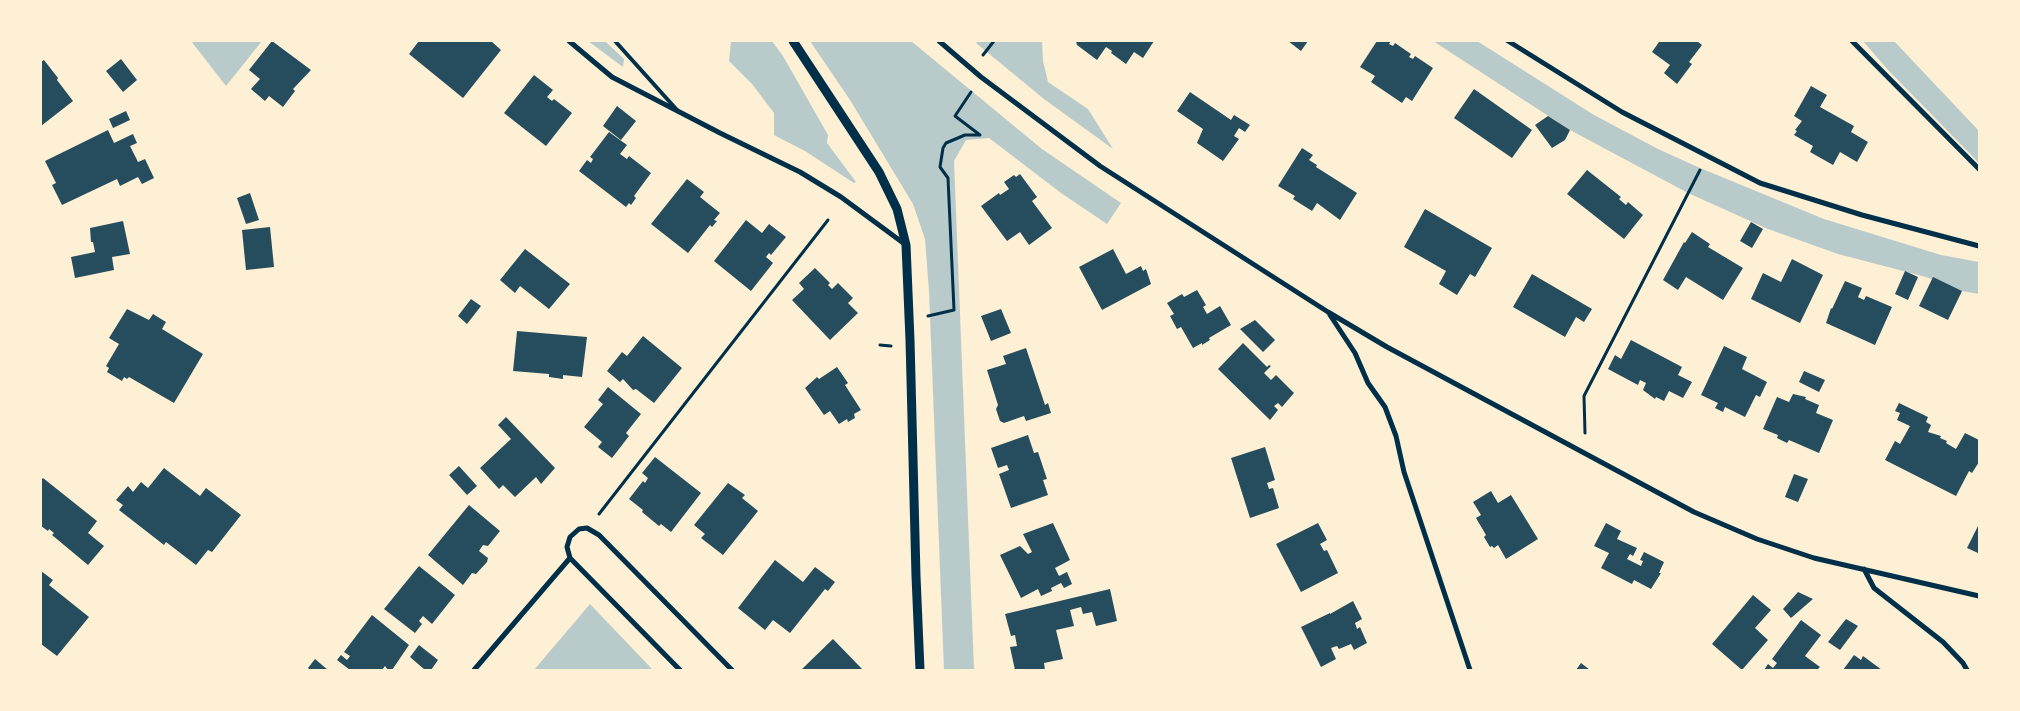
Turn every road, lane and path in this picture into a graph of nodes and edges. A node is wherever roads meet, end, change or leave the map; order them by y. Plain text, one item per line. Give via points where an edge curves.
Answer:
1 (568, 41) edge
2 (614, 41) edge
3 (793, 41) edge
4 (939, 41) edge
5 (1508, 41) edge
6 (1852, 41) edge
7 (981, 77) junction
8 (679, 111) junction
9 (1707, 156) junction
10 (1979, 169) edge
11 (828, 220) dead end
12 (906, 245) junction
13 (1979, 246) edge
14 (1328, 312) junction
15 (910, 317) junction
16 (1586, 454) junction
17 (587, 528) junction
18 (570, 558) junction
19 (1864, 569) junction
20 (1979, 596) edge
21 (476, 669) edge
22 (680, 670) edge
23 (732, 670) edge
24 (920, 670) edge
25 (1470, 670) edge
26 (1966, 670) edge

1 - 8 street via 612,76
2 - 8 lane
3 - 12 street via 879,172 898,209
4 - 7 street
5 - 9 street via 1622,112
6 - 10 street
7 - 14 street via 1100,166
7 - 15 path via 956,116 980,135 964,135 946,142 940,167 948,178 954,310 933,316
8 - 12 street via 800,172 841,197
9 - 13 street via 1760,183 1862,215
9 - 16 path via 1584,396
11 - 17 path
12 - 15 street
14 - 16 street
14 - 25 street via 1385,407
15 - 24 street
16 - 19 street via 1694,512 1757,539 1814,558
17 - 18 street via 579,529 570,537 566,547
17 - 23 street via 599,535
18 - 21 street
18 - 22 street
19 - 20 street
19 - 26 street via 1874,588 1943,642

